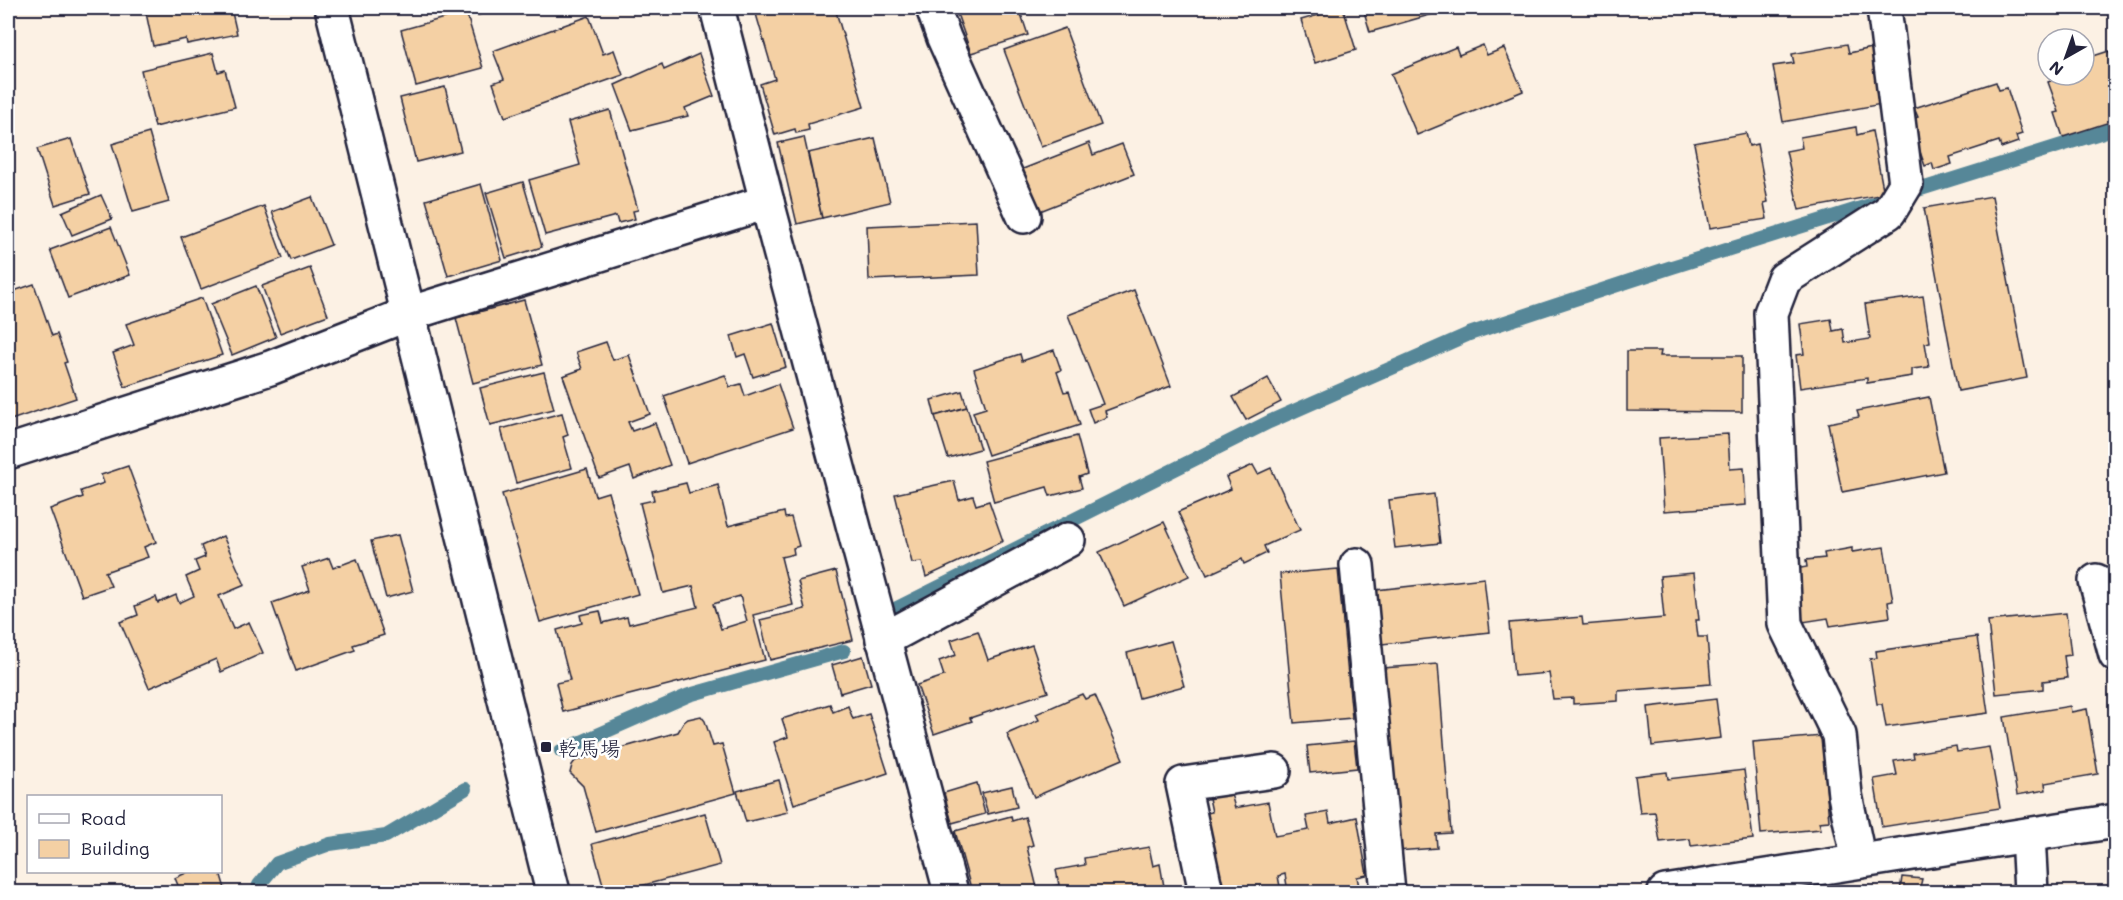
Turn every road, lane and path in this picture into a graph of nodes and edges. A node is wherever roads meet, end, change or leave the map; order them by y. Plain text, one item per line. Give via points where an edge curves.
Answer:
1 (332, 8) edge
2 (719, 8) edge
3 (933, 8) edge
4 (1884, 8) edge
5 (766, 202) junction
6 (1024, 216) dead end
7 (408, 314) junction
8 (8, 452) edge
9 (1068, 540) dead end
10 (1357, 565) dead end
11 (2096, 581) dead end
12 (883, 640) junction
13 (2115, 655) edge
14 (1274, 771) dead end
15 (2115, 821) edge
16 (2028, 835) junction
17 (1859, 861) junction
18 (1825, 880) edge
19 (553, 892) edge
20 (951, 892) edge
21 (1206, 892) edge
22 (1388, 892) edge
23 (1665, 892) edge
24 (2031, 892) edge

1 - 7 street
2 - 5 street
3 - 6 street
4 - 17 street via 1906,184 1889,212 1784,279 1771,313 1785,624 1839,735 1845,795
5 - 7 street
5 - 12 street
7 - 8 street via 270,368
7 - 19 street
9 - 12 street
10 - 22 street
11 - 13 street
12 - 20 street
14 - 21 street via 1183,784
15 - 16 street
16 - 17 street
16 - 24 street
17 - 18 street
18 - 23 street

